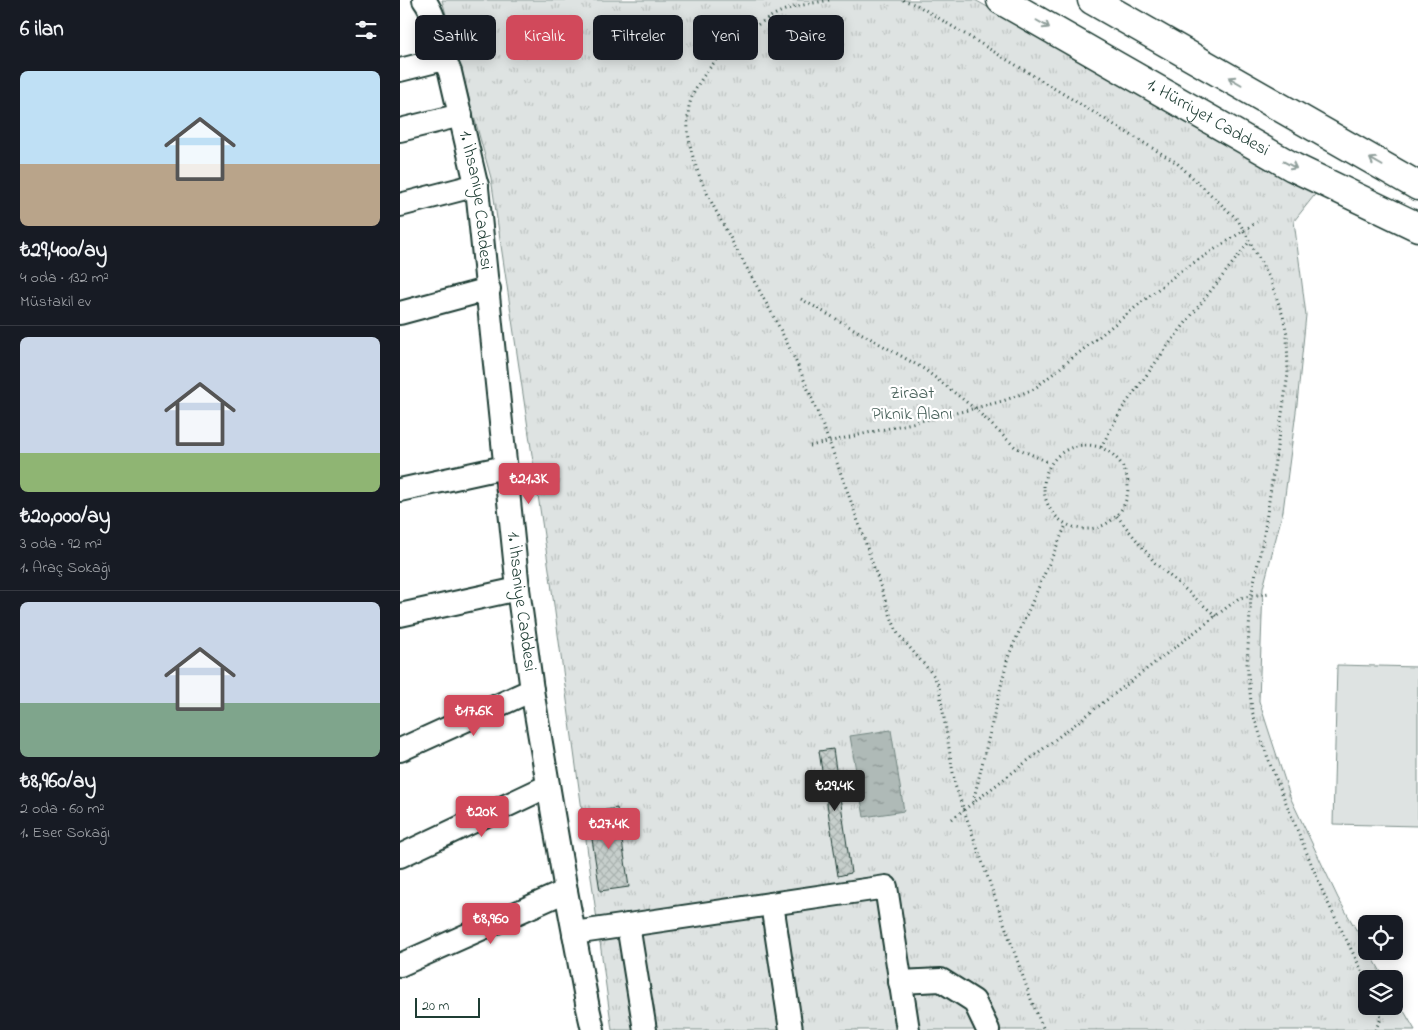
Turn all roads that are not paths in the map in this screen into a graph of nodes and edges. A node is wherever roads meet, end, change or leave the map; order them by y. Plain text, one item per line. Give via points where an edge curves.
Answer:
1 (424, 0) edge
2 (1001, 0) edge
3 (1092, 0) edge
4 (433, 15) edge
5 (444, 60) joint
6 (400, 70) edge
7 (461, 115) junction
8 (400, 130) edge
9 (477, 185) junction
10 (1418, 186) edge
11 (400, 204) edge
12 (1418, 227) edge
13 (489, 290) junction
14 (400, 312) edge
15 (505, 466) junction
16 (400, 490) edge
17 (518, 589) junction
18 (400, 615) edge
19 (532, 690) junction
20 (400, 750) edge
21 (548, 786) junction
22 (400, 856) edge
23 (566, 891) junction
24 (772, 904) junction
25 (628, 925) junction
26 (574, 933) junction
27 (400, 965) edge
28 (900, 982) junction
29 (593, 1030) edge
30 (645, 1030) edge
31 (790, 1030) edge
32 (908, 1030) edge
33 (988, 1030) edge

1 - 4 street, 1. İhsaniye Caddesi
2 -> 12 main road, 1. Hürriyet Caddesi via 1293,167
10 -> 3 main road
5 - 6 street
5 - 7 street, 1. İhsaniye Caddesi
7 - 8 street
7 - 9 street, 1. İhsaniye Caddesi
9 - 11 street
9 - 13 street, 1. İhsaniye Caddesi
13 - 14 street
13 - 15 street, 1. İhsaniye Caddesi
15 - 16 street
15 - 17 street, 1. İhsaniye Caddesi
17 - 18 street
17 - 19 street, 1. İhsaniye Caddesi
19 - 20 street
19 - 21 street, 1. İhsaniye Caddesi
21 - 22 street
21 - 23 street, 1. İhsaniye Caddesi
23 - 26 street, 1. İhsaniye Caddesi
23 - 27 street
24 - 25 street
24 - 28 street via 886,887
24 - 31 street
25 - 26 street
25 - 30 street
26 - 29 street, 1. İhsaniye Caddesi
28 - 32 street
28 - 33 street via 941,980 974,1002

